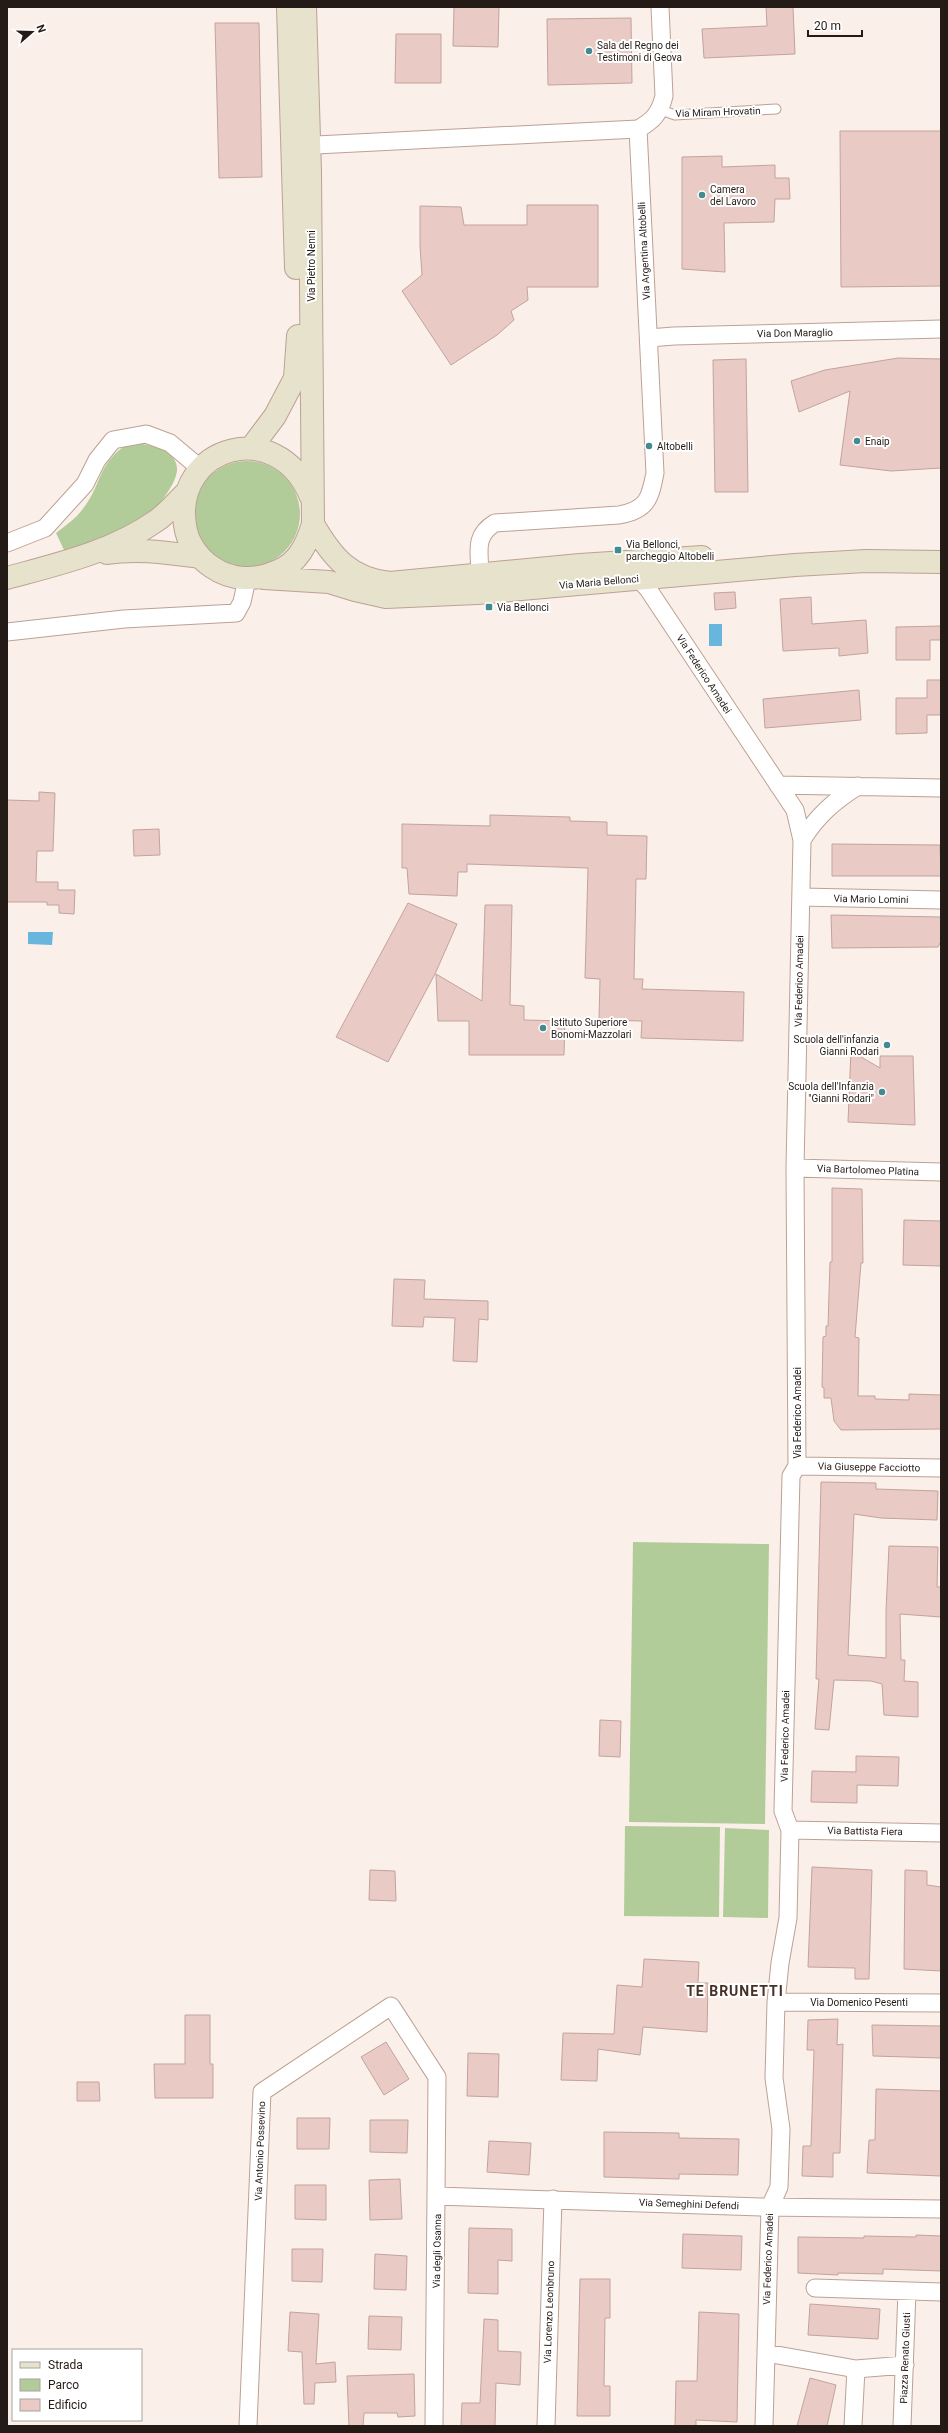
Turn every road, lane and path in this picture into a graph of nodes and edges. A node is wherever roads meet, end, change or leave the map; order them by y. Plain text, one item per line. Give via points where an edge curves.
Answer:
1 (288, 7) edge
2 (305, 7) edge
3 (660, 7) edge
4 (776, 109) dead end
5 (661, 110) junction
6 (638, 129) junction
7 (301, 145) junction
8 (941, 329) edge
9 (649, 338) junction
10 (251, 448) junction
11 (201, 469) junction
12 (187, 492) junction
13 (312, 496) junction
14 (313, 524) junction
15 (7, 543) edge
16 (941, 549) edge
17 (200, 557) junction
18 (76, 559) junction
19 (941, 562) edge
20 (580, 565) junction
21 (480, 575) junction
22 (7, 578) edge
23 (253, 578) junction
24 (640, 578) junction
25 (7, 632) edge
26 (778, 785) junction
27 (858, 786) junction
28 (941, 788) edge
29 (802, 840) junction
30 (801, 897) junction
31 (941, 900) edge
32 (795, 1168) junction
33 (941, 1172) edge
34 (797, 1466) junction
35 (941, 1468) edge
36 (790, 1830) junction
37 (941, 1833) edge
38 (776, 2002) junction
39 (941, 2003) edge
40 (437, 2077) joint
41 (437, 2196) junction
42 (553, 2198) junction
43 (770, 2207) junction
44 (941, 2209) edge
45 (815, 2288) dead end
46 (907, 2291) junction
47 (941, 2292) edge
48 (766, 2353) junction
49 (904, 2365) junction
50 (856, 2369) junction
51 (248, 2426) edge
52 (434, 2426) edge
53 (546, 2426) edge
54 (764, 2426) edge
55 (853, 2426) edge
56 (902, 2426) edge

1 - 7 street, Via Pietro Nenni
2 - 7 street, Via Pietro Nenni
3 - 5 street via 664,96
4 - 5 lane, Via Miram Hrovatin via 675,115
5 - 6 street via 650,123
6 - 7 street
6 - 9 street, Via Argentina Altobelli
7 - 10 street, Via Pietro Nenni via 295,378 275,416
7 - 13 street, Via Pietro Nenni
8 - 9 street, Via Don Maraglio
9 - 21 street, Via Argentina Altobelli via 655,473 651,497 636,512 619,515 495,523 484,529 480,537
10 - 11 street via 228,451 214,457
10 - 13 street via 264,450 289,462 298,471
11 - 12 street
11 - 15 street via 170,443 146,434 113,440 97,460 85,484 45,528
12 - 17 street via 183,514 186,532
12 - 18 street via 157,521 122,541
13 - 14 street, Via Pietro Nenni
14 - 21 street, Via Maria Bellonci via 336,559 371,581 390,583
14 - 23 street via 308,540 291,563 281,570
16 - 20 street, Via Maria Bellonci via 808,549
17 - 18 street via 153,551 123,551
17 - 23 street via 217,571
18 - 22 street
19 - 24 street, Via Maria Bellonci via 866,561
20 - 21 street, Via Maria Bellonci
20 - 24 street via 600,572 627,570
23 - 24 street, Via Maria Bellonci via 329,582 386,597 477,593
23 - 25 street via 236,613 124,619
24 - 26 street, Via Federico Amadei
26 - 27 street
26 - 29 street, Via Federico Amadei via 795,810
27 - 28 street
27 - 29 street via 825,809
29 - 30 street, Via Federico Amadei
30 - 31 street, Via Mario Lomini
30 - 32 street, Via Federico Amadei
32 - 33 street, Via Bartolomeo Platina
32 - 34 street, Via Federico Amadei
34 - 35 street, Via Giuseppe Facciotto
34 - 36 street, Via Federico Amadei via 791,1476 783,1811
36 - 37 street, Via Battista Fiera
36 - 38 street, Via Federico Amadei via 788,1918
38 - 39 street, Via Domenico Pesenti
38 - 43 street, Via Federico Amadei via 774,2078 781,2129 779,2187
40 - 41 street, Via degli Osanna
40 - 51 street, Via Antonio Possevino via 391,2006 262,2092
41 - 42 street, Via Semeghini Defendi
41 - 52 street, Via degli Osanna
42 - 43 street, Via Semeghini Defendi
42 - 53 street, Via Lorenzo Leonbruno
43 - 44 street, Via Semeghini Defendi
43 - 48 street, Via Federico Amadei
45 - 46 street
46 - 47 street
46 - 49 street, Piazza Renato Giusti
48 - 50 street
48 - 54 street, Via Federico Amadei
49 - 50 street
49 - 56 street, Piazza Renato Giusti
50 - 55 street

